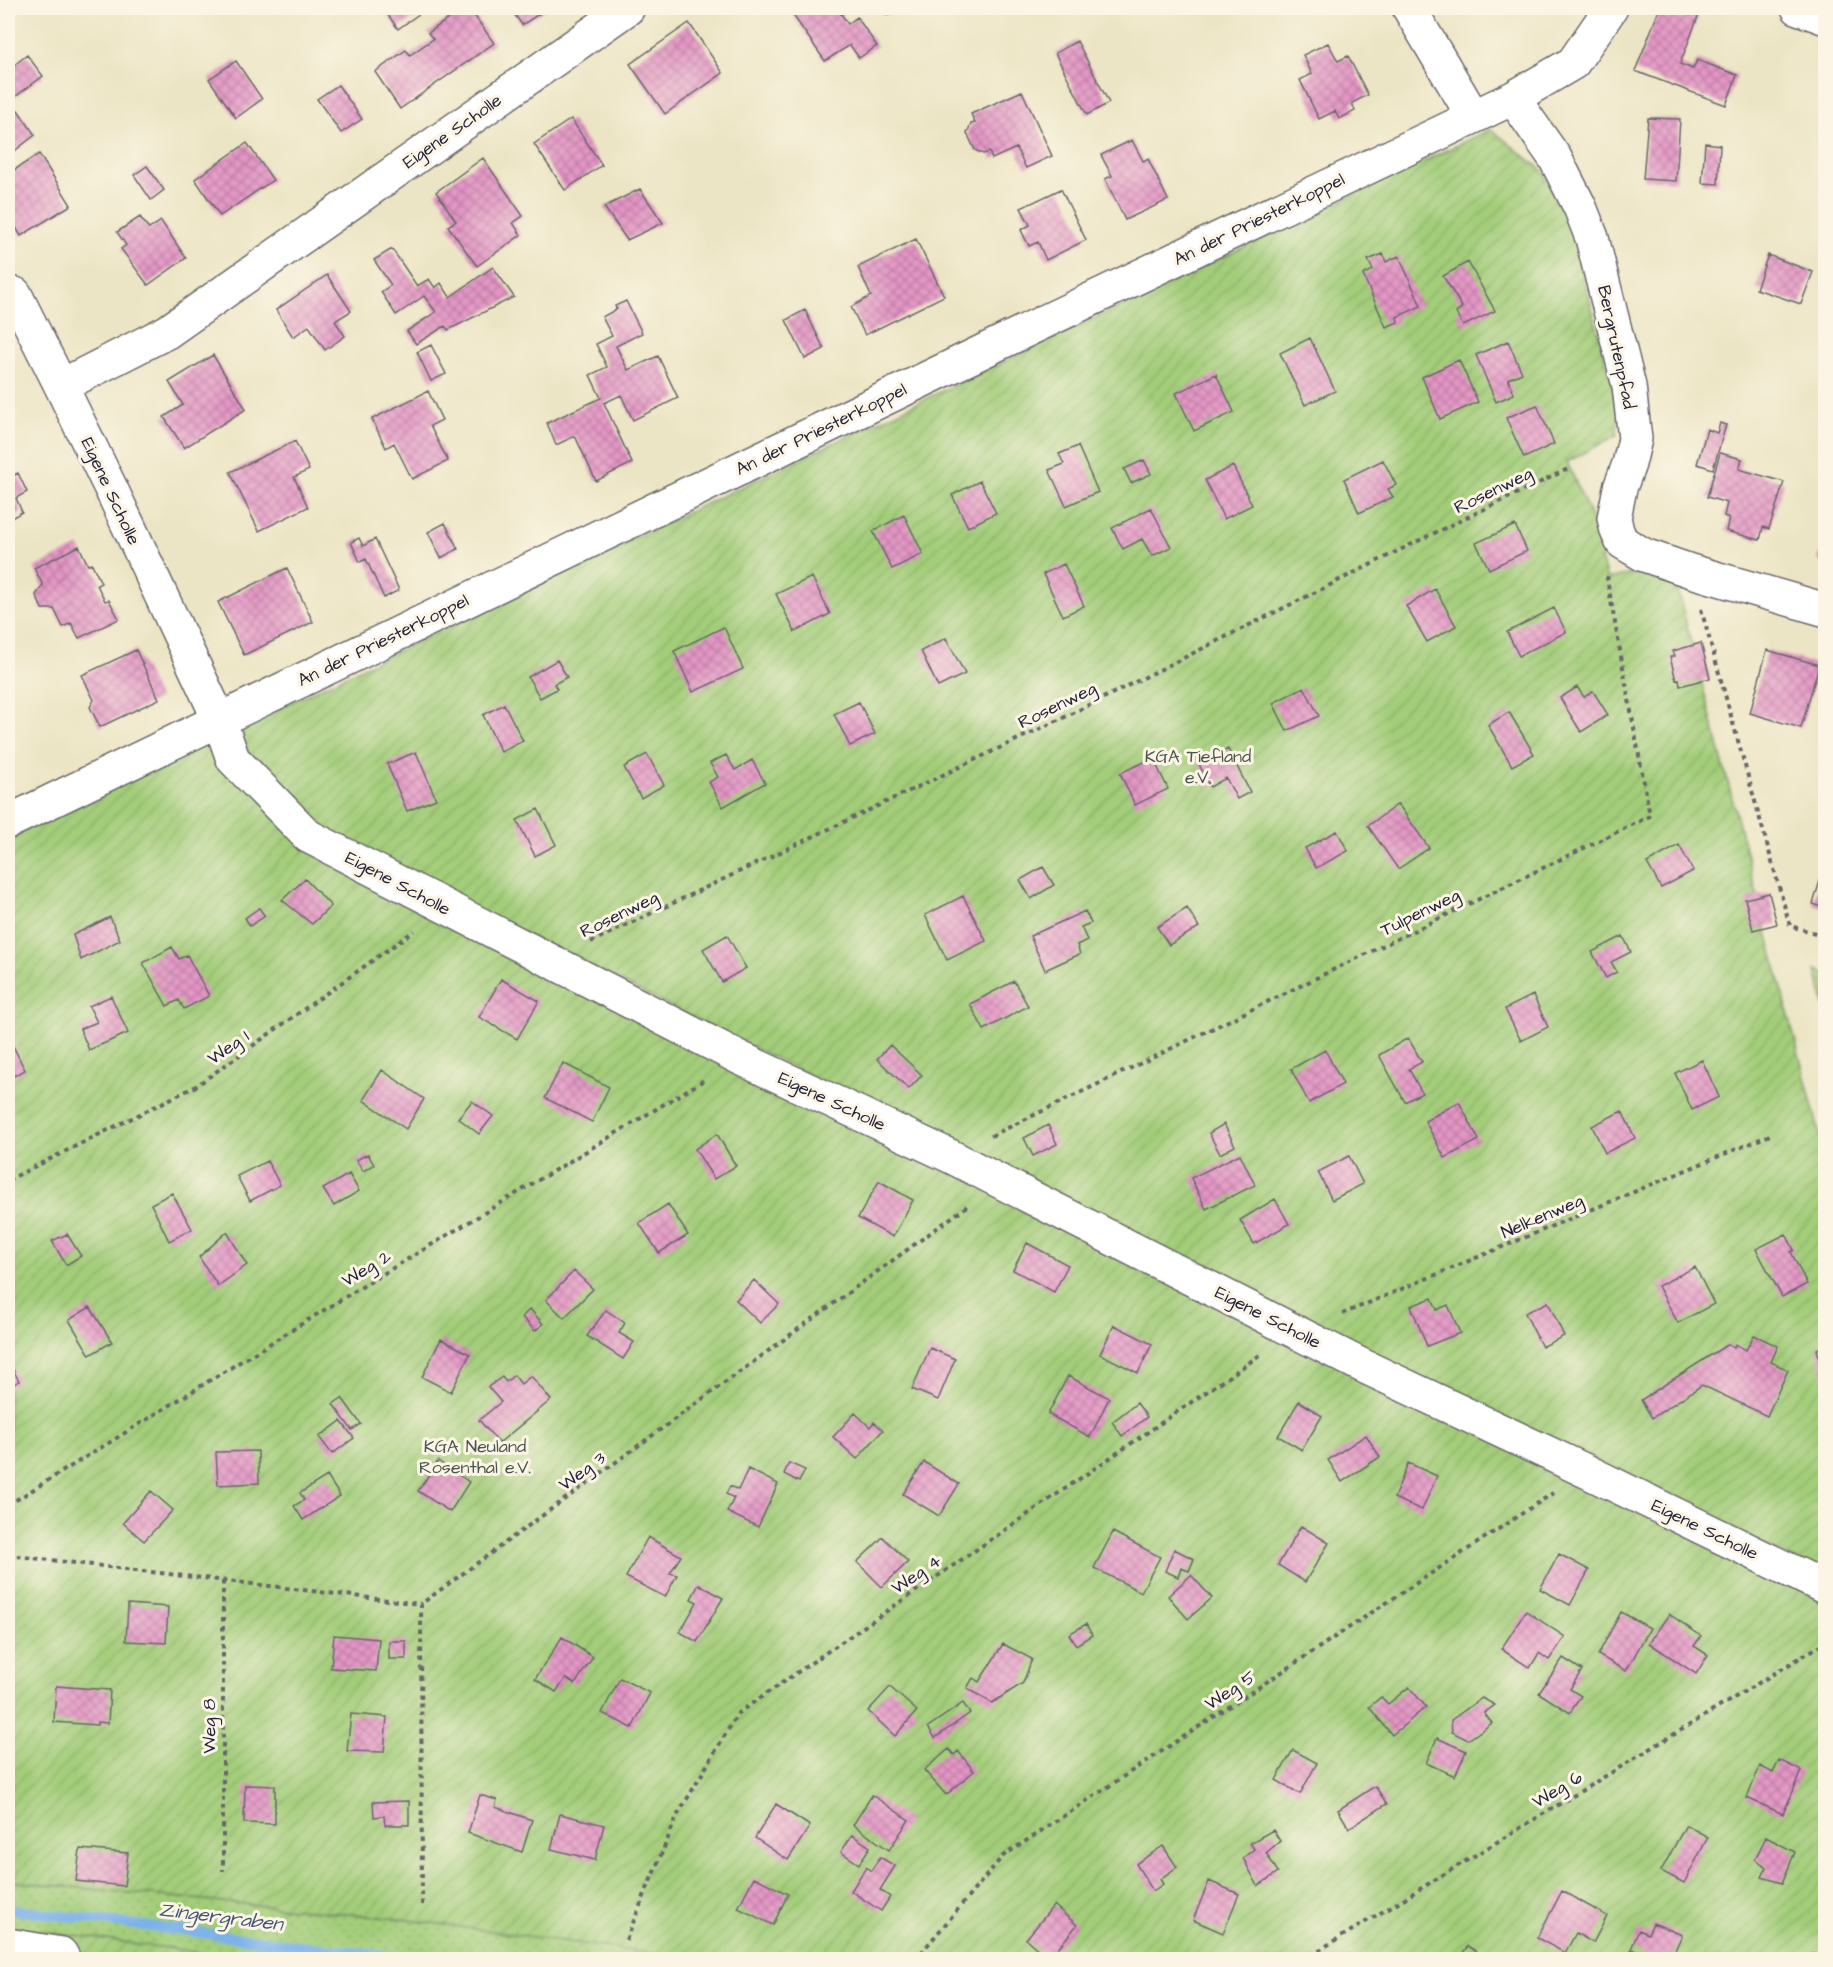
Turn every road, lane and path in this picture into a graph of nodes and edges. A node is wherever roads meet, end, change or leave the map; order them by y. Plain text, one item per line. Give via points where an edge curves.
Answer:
1 (628, 8) edge
2 (1409, 8) edge
3 (1611, 8) edge
4 (1798, 8) edge
5 (1826, 18) edge
6 (1513, 98) junction
7 (1473, 116) junction
8 (15, 294) dead end
9 (61, 386) junction
10 (1570, 468) dead end
11 (1622, 542) junction
12 (1691, 571) junction
13 (1826, 610) edge
14 (219, 719) junction
15 (8, 822) edge
16 (446, 908) junction
17 (1826, 936) edge
18 (554, 961) junction
19 (740, 1058) junction
20 (1770, 1135) dead end
21 (950, 1156) junction
22 (8, 1180) edge
23 (1001, 1182) junction
24 (1312, 1328) junction
25 (1586, 1471) junction
26 (8, 1505) edge
27 (8, 1555) edge
28 (223, 1581) junction
29 (1826, 1588) edge
30 (421, 1604) junction
31 (1826, 1642) edge
32 (223, 1871) dead end
33 (422, 1905) dead end
34 (626, 1940) dead end
35 (8, 1945) edge
36 (1826, 1947) edge
37 (62, 1957) edge
38 (915, 1959) edge
39 (1303, 1959) edge
40 (1804, 1959) edge

1 - 9 street, Eigene Scholle via 167,332
2 - 7 street
3 - 6 street, An der Priesterkoppel via 1573,63
4 - 5 street
6 - 7 street, An der Priesterkoppel
6 - 11 street, Bergrutenpfad via 1555,158 1584,218 1629,386 1635,439 1614,518
7 - 14 street, An der Priesterkoppel
8 - 9 street, Eigene Scholle
9 - 14 street, Eigene Scholle
10 - 18 path, Rosenweg via 1067,716
11 - 12 street via 1644,555
11 - 21 path, Tulpenweg via 1607,579 1650,816
12 - 13 street
12 - 17 path via 1790,926
14 - 15 street, An der Priesterkoppel
14 - 16 street, Eigene Scholle via 233,759 308,836
16 - 18 street, Eigene Scholle
16 - 22 path, Weg 1 via 196,1086
18 - 19 street, Eigene Scholle
19 - 21 street, Eigene Scholle
19 - 26 path, Weg 2
20 - 24 path, Nelkenweg
21 - 23 street, Eigene Scholle
23 - 24 street, Eigene Scholle
23 - 30 path, Weg 3
24 - 25 street, Eigene Scholle via 1359,1364
24 - 34 path, Weg 4 via 1267,1350 738,1713 677,1816
25 - 29 street, Eigene Scholle
25 - 38 path, Weg 5 via 1003,1856
27 - 28 path
28 - 30 path
28 - 32 path, Weg 8
30 - 33 path
31 - 39 path, Weg 6
35 - 37 street
36 - 40 path

